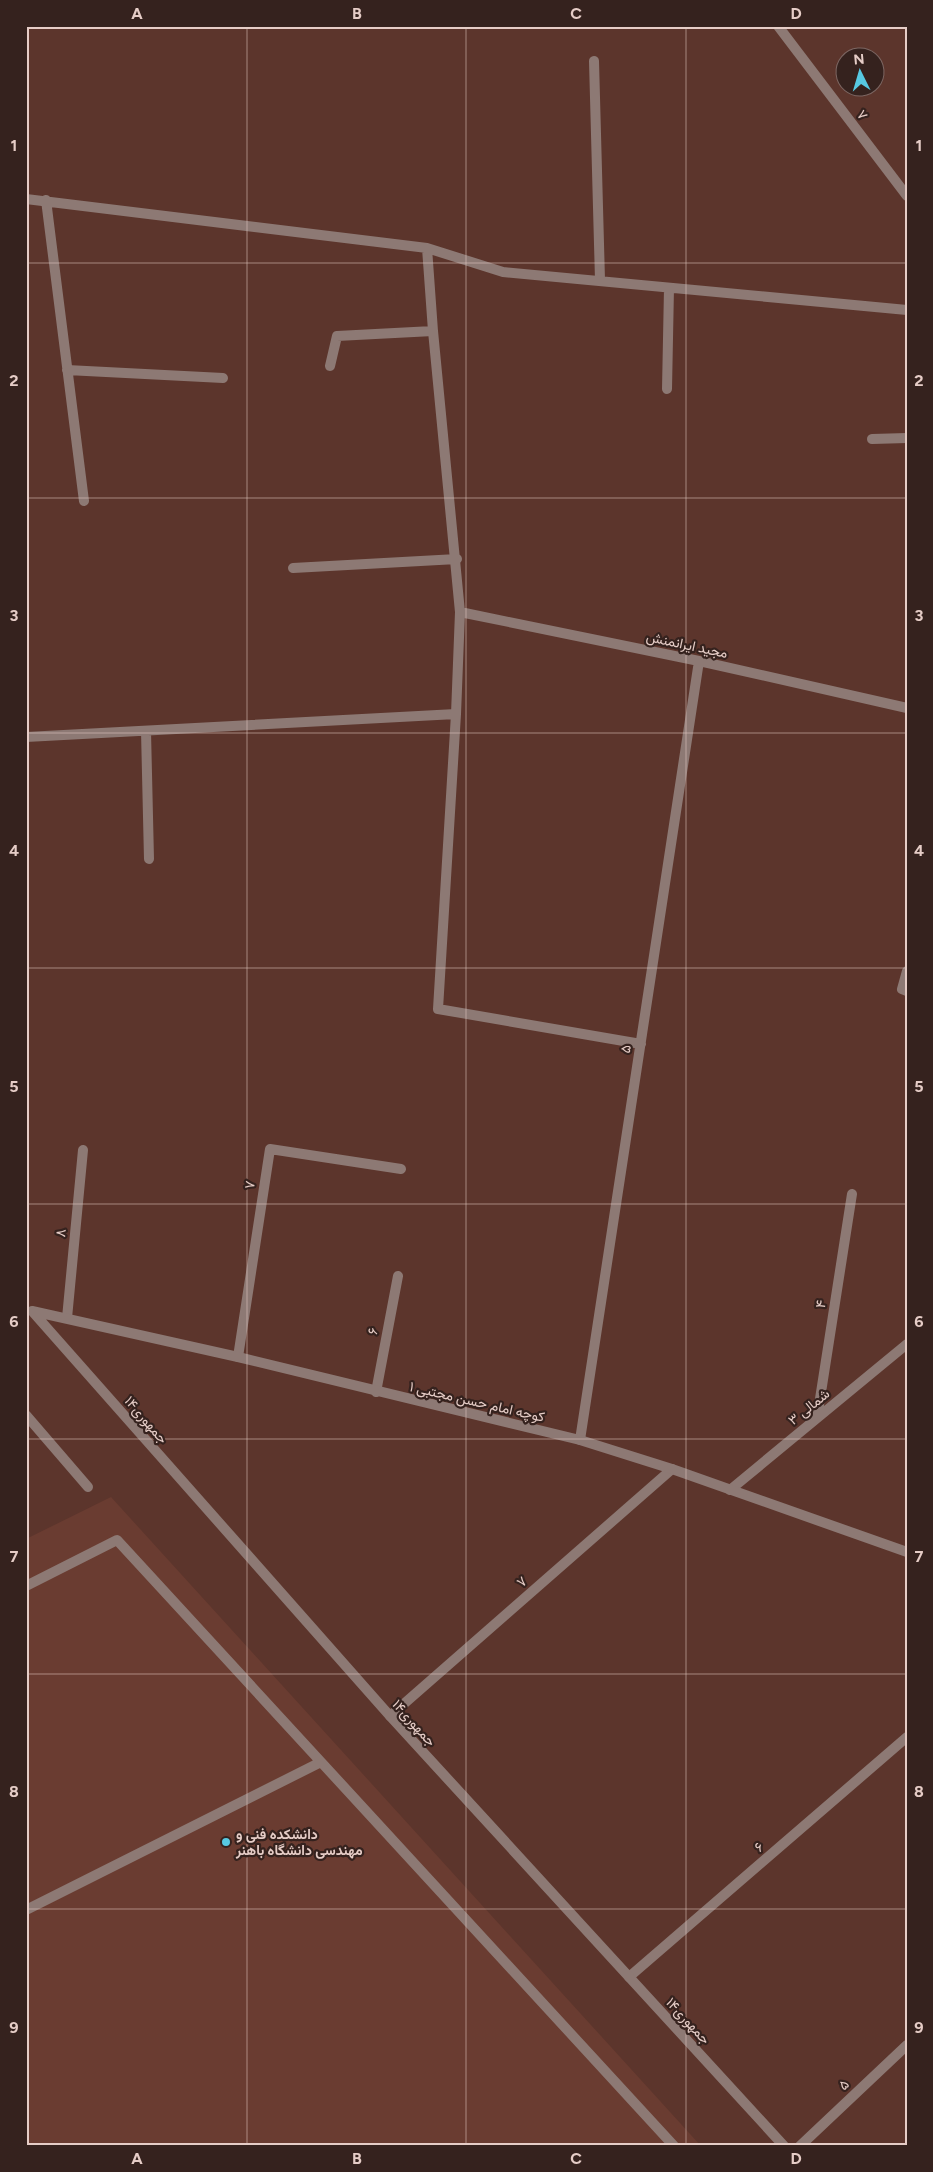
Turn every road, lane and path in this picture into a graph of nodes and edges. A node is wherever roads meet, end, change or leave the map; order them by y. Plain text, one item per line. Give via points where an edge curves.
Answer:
1 (778, 26) edge
2 (594, 61) dead end
3 (907, 196) edge
4 (26, 198) edge
5 (46, 200) junction
6 (428, 248) junction
7 (600, 280) junction
8 (669, 288) junction
9 (907, 310) edge
10 (433, 331) junction
11 (330, 366) dead end
12 (67, 370) junction
13 (224, 378) dead end
14 (667, 389) dead end
15 (872, 438) dead end
16 (907, 438) edge
17 (84, 501) dead end
18 (457, 559) junction
19 (292, 568) dead end
20 (460, 612) junction
21 (700, 661) junction
22 (907, 708) edge
23 (456, 714) junction
24 (146, 731) junction
25 (26, 737) edge
26 (149, 859) dead end
27 (907, 971) edge
28 (907, 991) edge
29 (640, 1044) junction
30 (83, 1150) dead end
31 (401, 1169) dead end
32 (852, 1194) dead end
33 (398, 1276) dead end
34 (29, 1310) edge
35 (68, 1318) junction
36 (907, 1344) edge
37 (238, 1357) junction
38 (376, 1392) junction
39 (26, 1415) edge
40 (817, 1418) junction
41 (580, 1440) junction
42 (672, 1469) junction
43 (88, 1487) dead end
44 (730, 1490) junction
45 (907, 1552) edge
46 (26, 1586) edge
47 (390, 1716) junction
48 (907, 1737) edge
49 (321, 1762) junction
50 (26, 1910) edge
51 (629, 1977) junction
52 (907, 2045) edge
53 (674, 2146) edge
54 (784, 2146) edge
55 (800, 2146) edge

1 - 3 street, ۷
2 - 7 street
4 - 5 street
5 - 6 street
5 - 12 street
6 - 7 street via 504,272
6 - 10 street
7 - 8 street
8 - 9 street
8 - 14 street
10 - 11 street via 337,336
10 - 18 street
12 - 13 street
12 - 17 street
15 - 16 street
18 - 19 street
18 - 20 street
20 - 21 street, مجید ایرانمنش
20 - 23 street
21 - 22 street, مجید ایرانمنش
21 - 29 street, ۵
23 - 24 street
23 - 29 street via 438,1009
24 - 25 street
24 - 26 street
27 - 28 street via 902,988
29 - 41 street, ۵
30 - 35 street, ۸
31 - 37 street, ۷ via 270,1149
32 - 40 street, ۴
33 - 38 street, ۶
34 - 35 street, کوچه امام حسن مجتبی ۱
34 - 47 street, جمهوری۱۴
35 - 37 street, کوچه امام حسن مجتبی ۱
36 - 40 street, ۳ شمالی
37 - 38 street, کوچه امام حسن مجتبی ۱
38 - 41 street, کوچه امام حسن مجتبی ۱
39 - 43 street
40 - 44 street, ۳ شمالی
41 - 42 street, کوچه امام حسن مجتبی ۱
42 - 44 street, کوچه امام حسن مجتبی ۱
42 - 47 street, ۷
44 - 45 street, کوچه امام حسن مجتبی ۱
46 - 49 street via 117,1540
47 - 51 street, جمهوری۱۴
48 - 51 street, ۶
49 - 50 street
49 - 53 street
51 - 54 street, جمهوری۱۴
52 - 55 street, ۵

